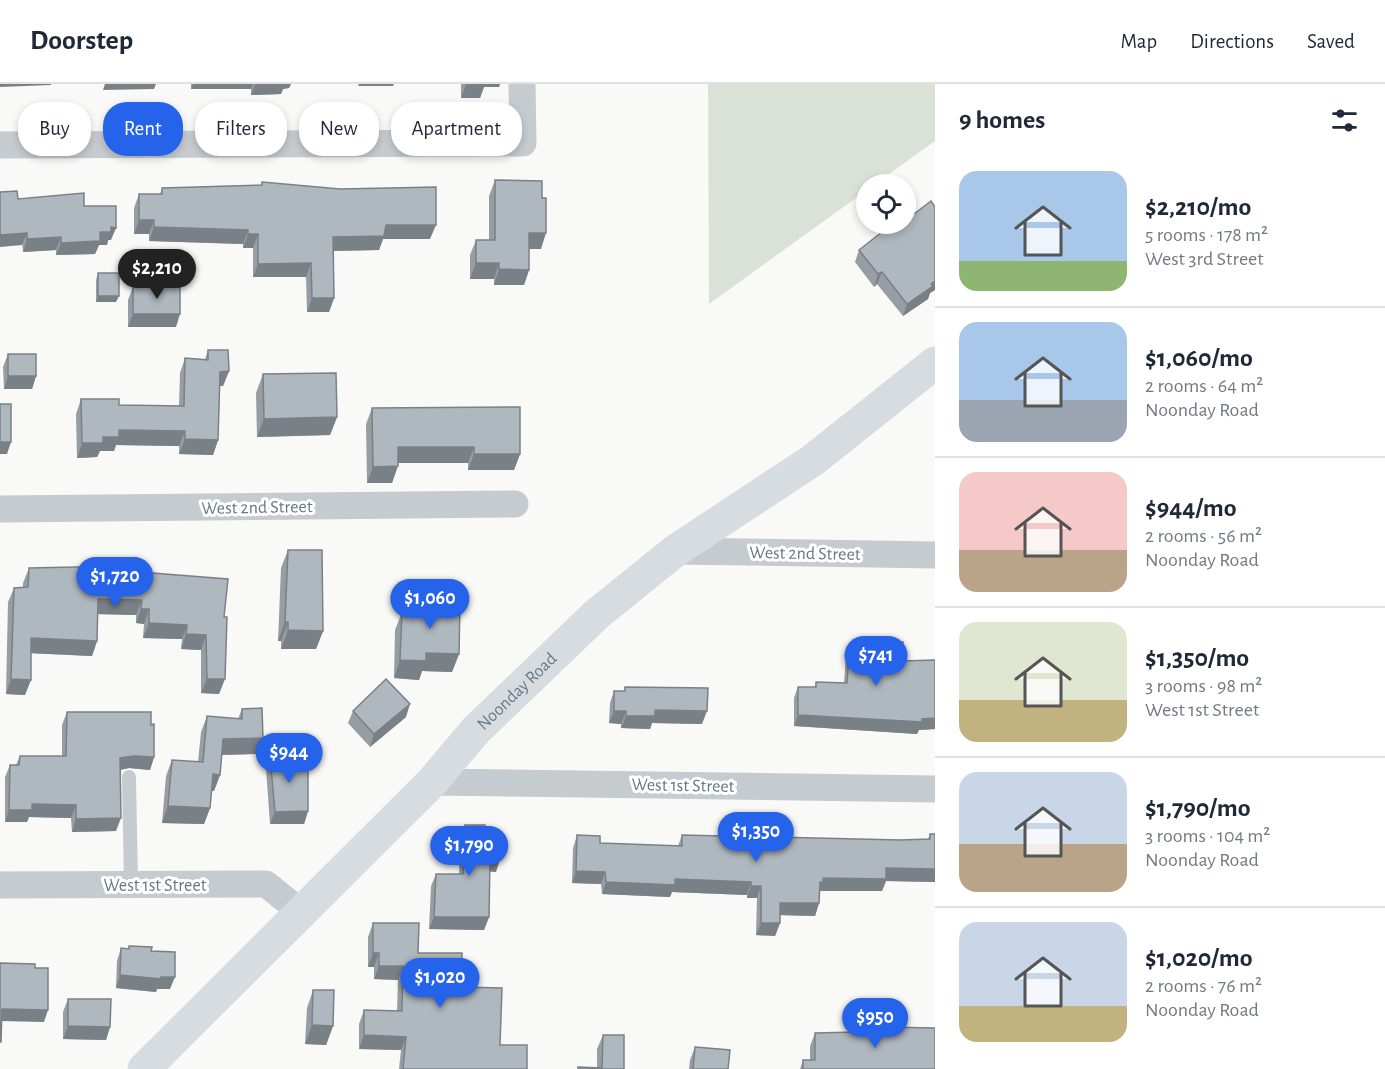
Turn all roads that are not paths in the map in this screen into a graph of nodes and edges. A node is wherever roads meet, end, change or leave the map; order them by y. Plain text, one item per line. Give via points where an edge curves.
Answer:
1 (522, 84) edge
2 (0, 145) edge
3 (935, 363) edge
4 (515, 504) dead end
5 (0, 509) edge
6 (675, 551) junction
7 (935, 555) edge
8 (129, 777) dead end
9 (432, 782) junction
10 (935, 789) edge
11 (0, 885) edge
12 (131, 885) junction
13 (301, 912) junction
14 (144, 1069) edge

1 - 2 street via 523,143
3 - 6 street, Noonday Road via 813,460
4 - 5 street, West 2nd Street
6 - 7 street, West 2nd Street
6 - 9 street, Noonday Road via 597,614 525,682 476,730
8 - 12 lane
9 - 10 street, West 1st Street
9 - 13 street, Noonday Road
11 - 12 street, West 1st Street
12 - 13 street, West 1st Street via 266,884
13 - 14 street, Noonday Road

